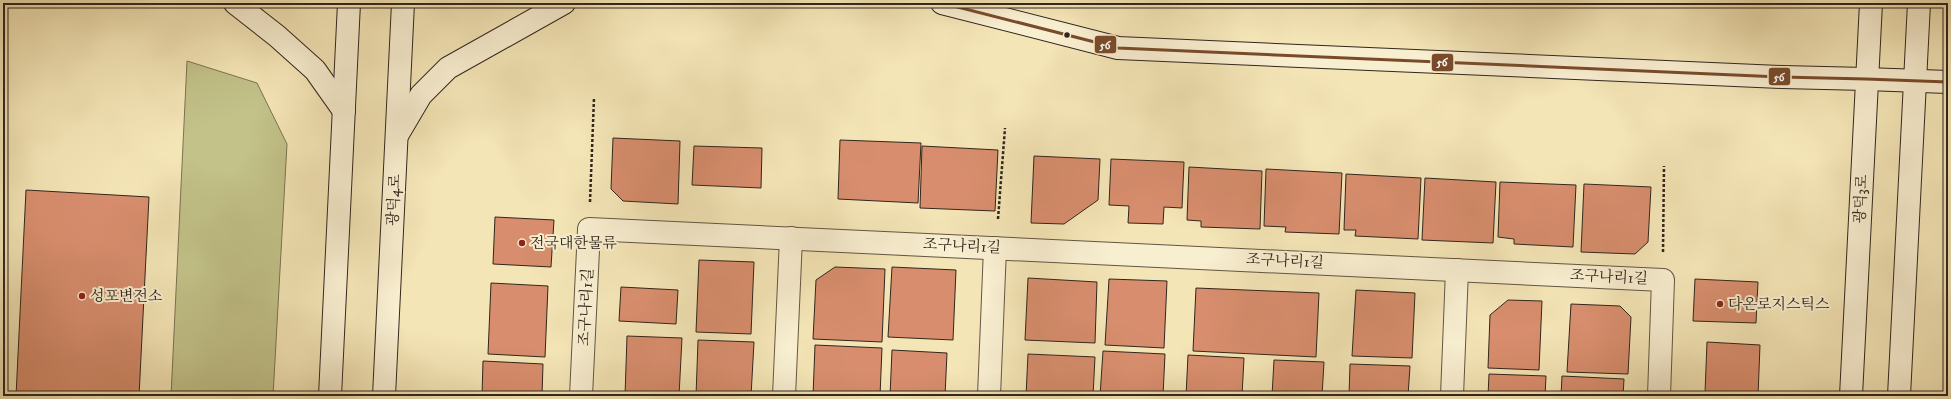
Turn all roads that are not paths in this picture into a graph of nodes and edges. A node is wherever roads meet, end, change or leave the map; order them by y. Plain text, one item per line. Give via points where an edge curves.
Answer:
1 (235, 3) edge
2 (349, 3) edge
3 (403, 3) edge
4 (564, 3) edge
5 (942, 3) edge
6 (1871, 3) edge
7 (1918, 3) edge
8 (1866, 79) junction
9 (1914, 81) junction
10 (1948, 82) edge
11 (344, 111) junction
12 (397, 137) junction
13 (792, 238) junction
14 (995, 248) junction
15 (1458, 270) junction
16 (330, 396) edge
17 (384, 396) edge
18 (582, 396) edge
19 (784, 396) edge
20 (990, 396) edge
21 (1452, 396) edge
22 (1659, 396) edge
23 (1851, 396) edge
24 (1899, 396) edge

1 - 11 main road via 314,70
2 - 11 main road
3 - 12 main road, 광덕4로
4 - 12 main road via 448,68 421,95
5 - 8 main road via 1118,48
6 - 8 main road, 광덕3로
7 - 9 main road
8 - 9 main road
8 - 23 main road, 광덕3로
9 - 10 main road
9 - 24 main road
11 - 16 main road
12 - 17 main road, 광덕4로
13 - 14 main road, 조구나리1길
13 - 18 main road, 조구나리1길 via 589,228
13 - 19 main road
14 - 15 main road, 조구나리1길
14 - 20 main road
15 - 21 main road
15 - 22 main road, 조구나리1길 via 1663,280

